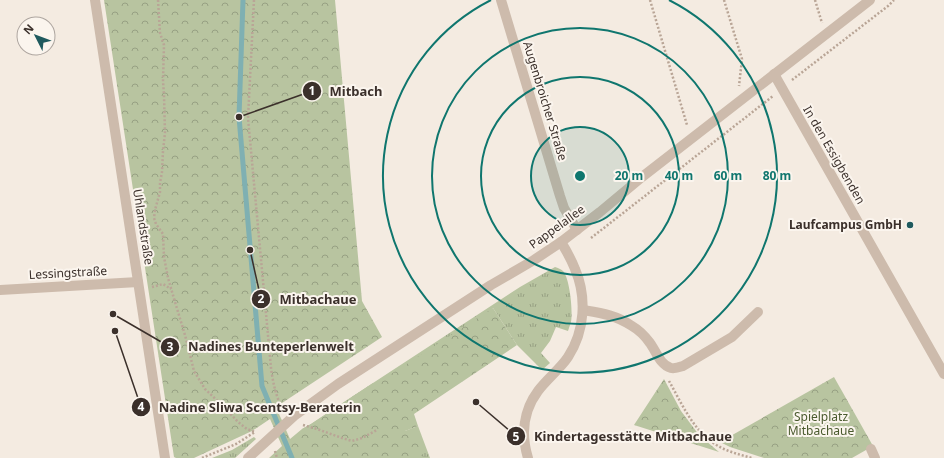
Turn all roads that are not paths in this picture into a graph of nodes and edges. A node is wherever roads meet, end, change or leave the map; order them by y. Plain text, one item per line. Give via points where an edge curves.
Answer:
1 (95, 0) edge
2 (501, 0) edge
3 (870, 0) edge
4 (774, 74) junction
5 (576, 230) junction
6 (561, 242) junction
7 (138, 282) junction
8 (0, 290) edge
9 (583, 310) junction
10 (758, 312) dead end
11 (944, 374) edge
12 (165, 458) edge
13 (248, 458) edge
14 (528, 458) edge

1 - 7 street, Uhlandstraße
2 - 5 street, Augenbroicher Straße via 560,196
3 - 4 street, Pappelallee
4 - 5 street, Pappelallee
4 - 11 street, In den Essigbenden
5 - 6 street, Pappelallee
6 - 9 street via 575,269
6 - 13 street, Pappelallee via 338,384 280,428
7 - 8 street, Lessingstraße
7 - 12 street, Uhlandstraße
9 - 10 street via 609,314 634,327 651,344 660,360 671,368 683,366 732,337
9 - 14 street via 581,331 573,349 538,392 526,414 524,441

